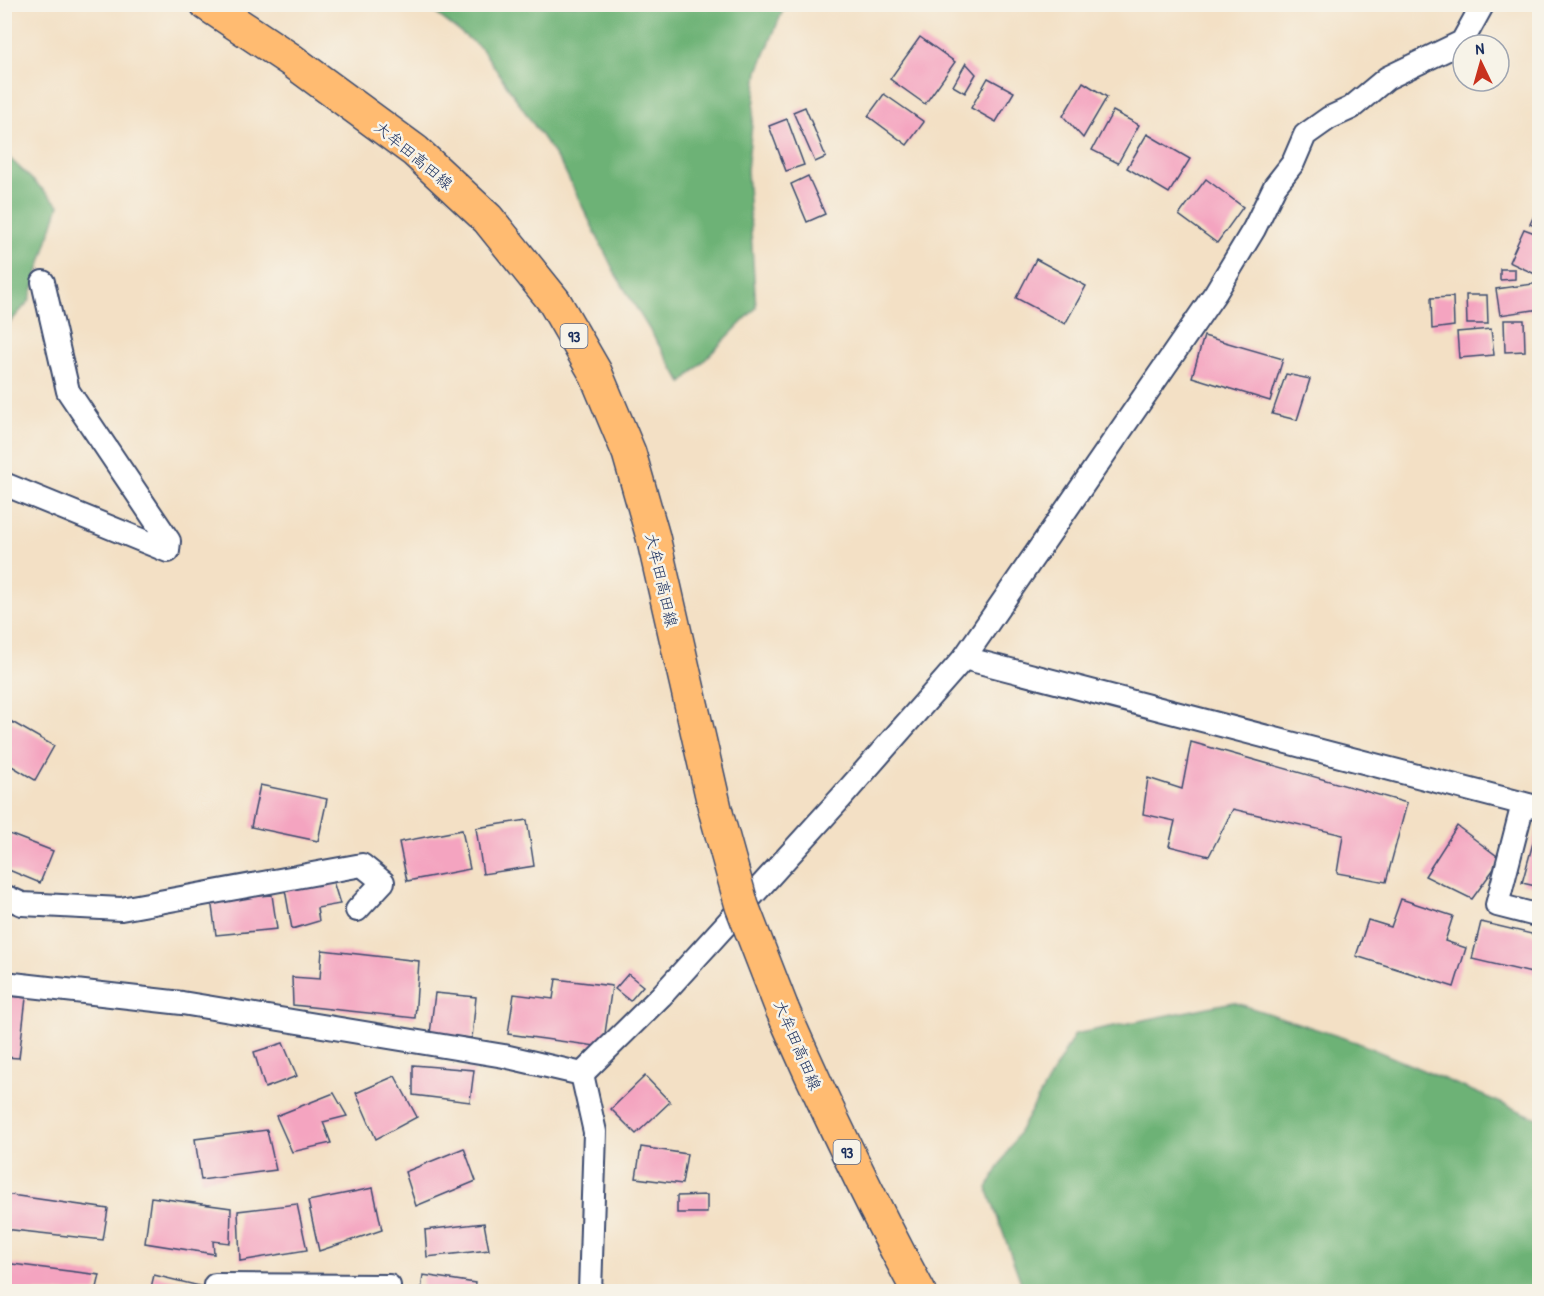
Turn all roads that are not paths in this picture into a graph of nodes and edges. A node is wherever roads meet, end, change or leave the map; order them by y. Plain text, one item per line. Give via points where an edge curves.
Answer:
1 (207, 4) edge
2 (1483, 4) edge
3 (43, 282) dead end
4 (4, 484) edge
5 (964, 658) junction
6 (1531, 806) edge
7 (4, 896) edge
8 (357, 910) dead end
9 (1539, 916) edge
10 (4, 983) edge
11 (582, 1074) junction
12 (214, 1292) edge
13 (389, 1292) edge
14 (590, 1292) edge
15 (919, 1292) edge

1 - 15 main road, 大牟田高田線 / 93, bridge via 415,151 488,219 554,301 595,372 629,453 653,537 716,813 742,906 817,1091
2 - 5 street via 1462,42 1387,78 1351,108 1305,135 1293,163 1275,186 1216,292
3 - 4 street via 68,391 169,541 168,551
5 - 6 street
5 - 11 street via 661,996
6 - 9 street via 1497,904
7 - 8 street via 22,904 121,909 362,865 383,882
10 - 11 street via 194,1005 504,1056
11 - 14 street via 596,1132
12 - 13 street via 215,1285 389,1286

